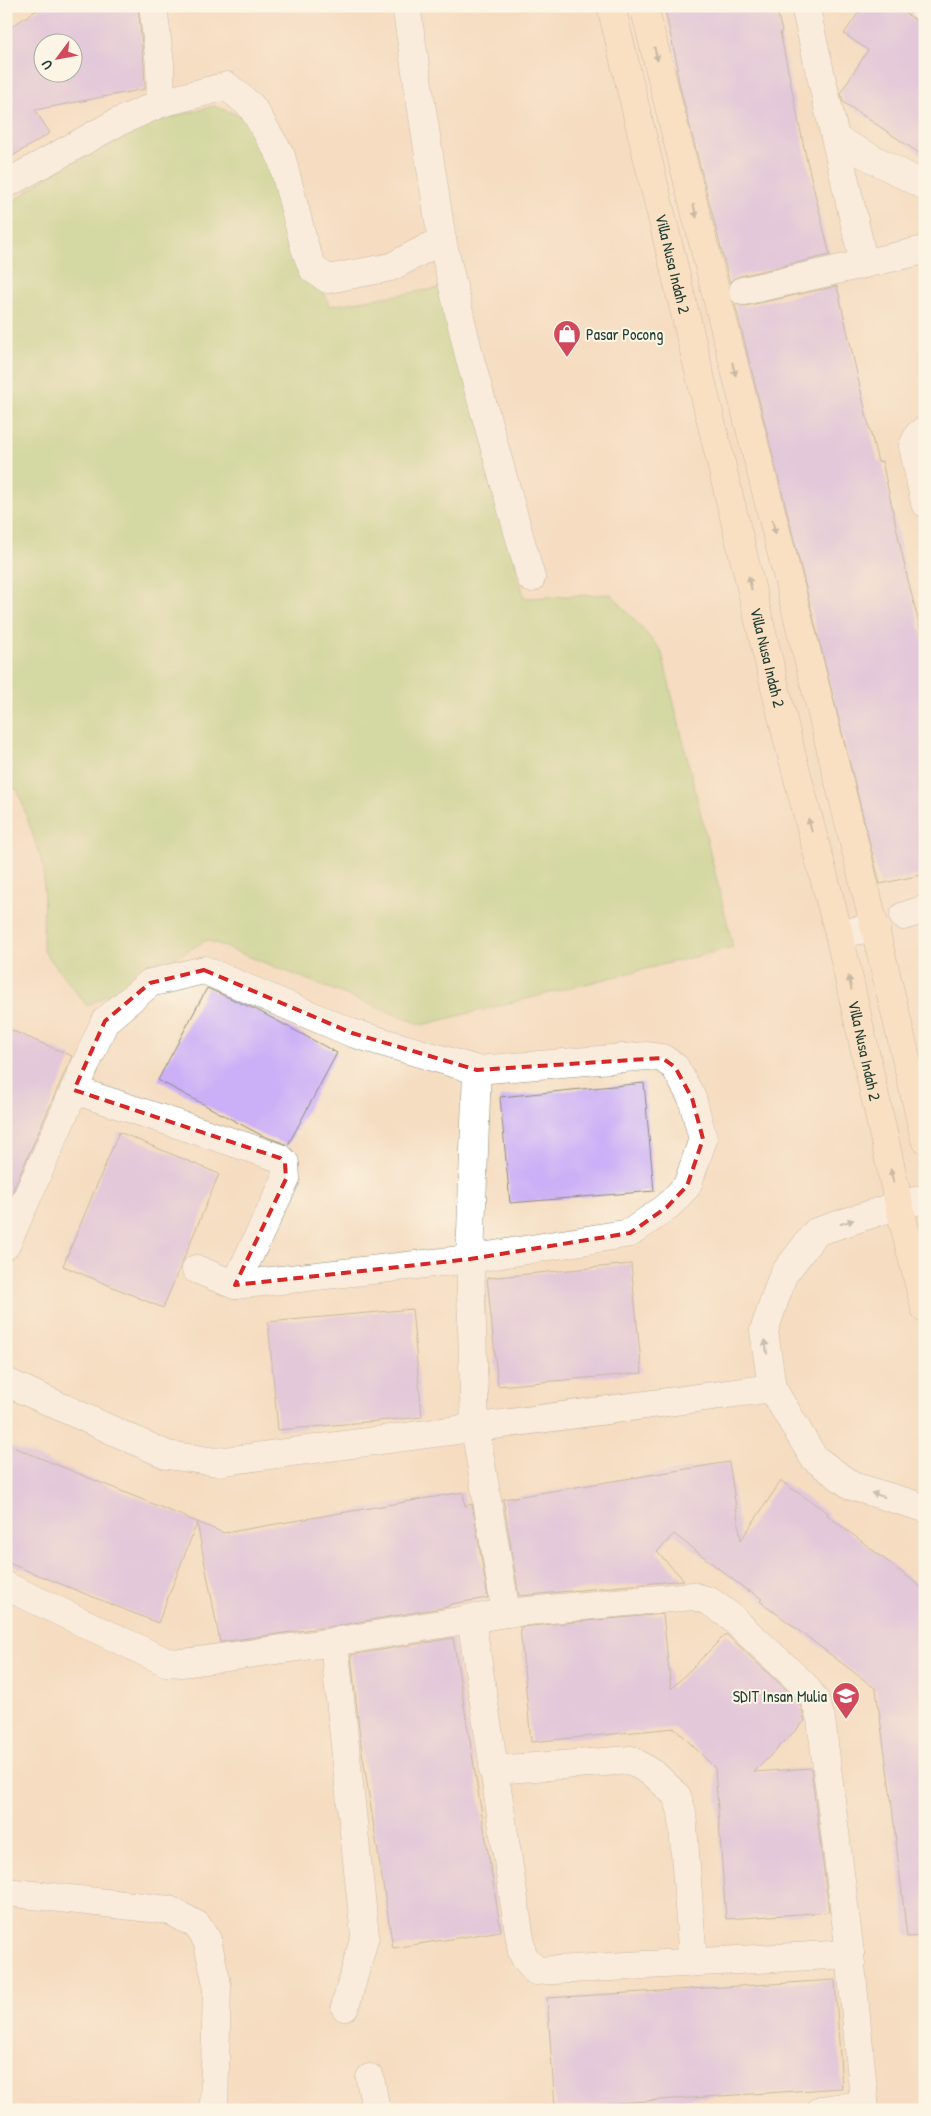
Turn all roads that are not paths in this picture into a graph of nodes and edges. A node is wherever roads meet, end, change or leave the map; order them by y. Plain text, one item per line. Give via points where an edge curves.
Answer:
1 (153, 6) edge
2 (406, 6) edge
3 (611, 6) edge
4 (644, 6) edge
5 (805, 6) edge
6 (161, 103) junction
7 (837, 140) junction
8 (6, 184) edge
9 (925, 186) edge
10 (442, 240) junction
11 (925, 250) edge
12 (864, 264) junction
13 (743, 291) dead end
14 (716, 299) junction
15 (684, 306) junction
16 (925, 430) edge
17 (925, 503) edge
18 (531, 578) dead end
19 (876, 927) junction
20 (839, 934) junction
21 (477, 1070) junction
22 (74, 1090) junction
23 (925, 1139) edge
24 (925, 1199) edge
25 (899, 1205) junction
26 (6, 1245) edge
27 (470, 1259) junction
28 (196, 1269) dead end
29 (235, 1285) junction
30 (925, 1308) edge
31 (6, 1382) edge
32 (772, 1388) junction
33 (475, 1428) junction
34 (925, 1508) edge
35 (6, 1586) edge
36 (506, 1613) junction
37 (471, 1618) junction
38 (334, 1642) junction
39 (493, 1770) junction
40 (6, 1892) edge
41 (850, 1954) junction
42 (693, 1962) junction
43 (345, 2007) dead end
44 (370, 2078) dead end
45 (865, 2107) edge
46 (214, 2110) edge
47 (376, 2110) edge
48 (821, 2110) edge

1 - 6 street
2 - 10 street
3 - 15 main road, Villa Nusa Indah 2
4 -> 14 main road, Villa Nusa Indah 2
5 - 7 street
6 - 8 street via 116,123
6 - 10 street via 227,86 252,107 281,156 313,269 328,280 391,267
7 - 9 street
7 - 12 street
10 - 18 street via 470,359
11 - 12 street
12 - 13 street
14 - 15 street
14 -> 19 main road, Villa Nusa Indah 2
20 -> 15 main road, Villa Nusa Indah 2 via 788,741
16 - 17 street via 918,435 913,446
19 - 20 street
19 - 23 main road, Villa Nusa Indah 2
25 -> 20 main road, Villa Nusa Indah 2
21 - 22 street via 352,1033 204,970 150,983 105,1021
21 - 27 street
21 - 27 street via 648,1056 662,1058 675,1067 692,1098 703,1139 687,1186 667,1207 630,1233
22 - 26 street
22 - 29 street via 280,1158 285,1163 286,1179
24 - 25 street
25 - 30 main road, Villa Nusa Indah 2
32 -> 25 street via 764,1331 783,1275 816,1232
27 - 29 street
27 - 33 street
28 - 29 street
31 - 33 street via 167,1455 217,1462
32 - 33 street
34 -> 32 street via 852,1486 814,1458
33 - 36 street
35 - 38 street via 166,1662 183,1663
36 - 37 street
36 - 41 street via 693,1596 709,1600 730,1616 803,1684 815,1700 821,1719
37 - 38 street
37 - 39 street
38 - 43 street via 365,1936
39 - 42 street via 632,1760 654,1774 676,1796 682,1812
39 - 42 street via 522,1952 536,1971
40 - 46 street via 169,1910 197,1925 207,1940 217,1984
41 - 42 street
41 - 45 street
44 - 47 street
45 - 48 street

